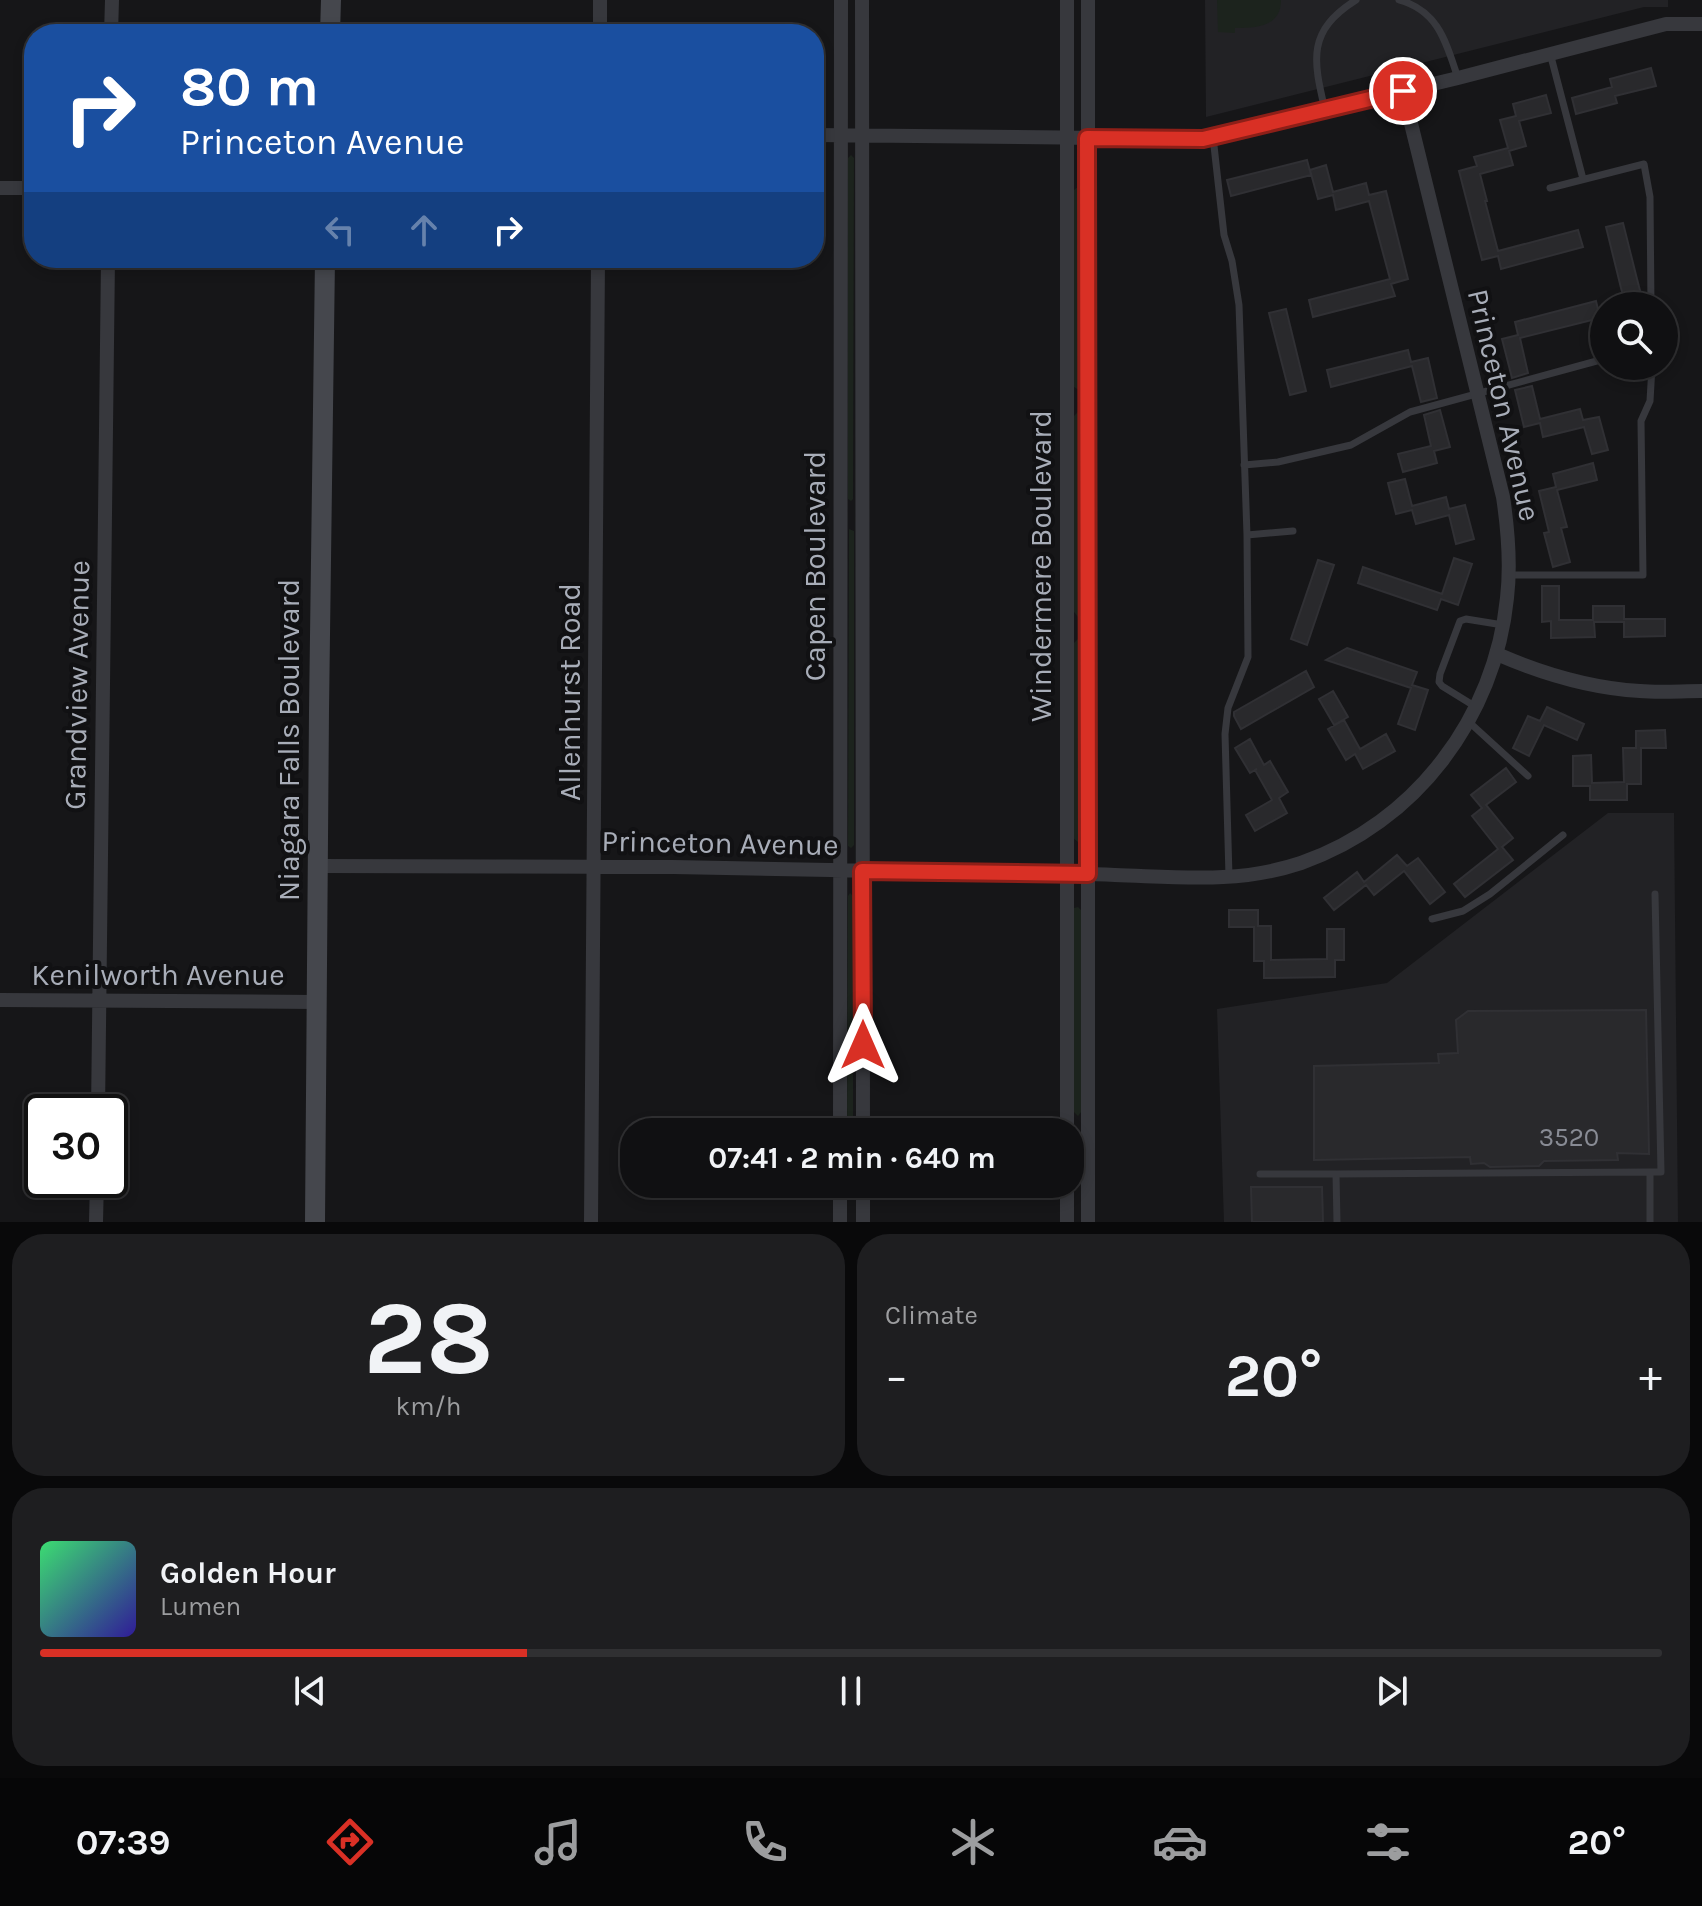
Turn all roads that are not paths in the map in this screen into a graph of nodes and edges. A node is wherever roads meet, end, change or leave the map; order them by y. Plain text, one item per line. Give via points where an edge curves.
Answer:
1 (112, 0) edge
2 (331, 0) edge
3 (600, 0) edge
4 (841, 0) edge
5 (862, 0) edge
6 (1067, 0) edge
7 (1088, 0) edge
8 (1356, 0) edge
9 (1399, 0) edge
10 (111, 24) edge
11 (330, 24) edge
12 (600, 24) edge
13 (1702, 24) edge
14 (1550, 53) junction
15 (1458, 78) junction
16 (1403, 91) junction
17 (1325, 110) junction
18 (824, 135) edge
19 (842, 135) junction
20 (862, 135) junction
21 (1213, 137) junction
22 (1067, 138) junction
23 (1087, 138) junction
24 (1583, 179) junction
25 (0, 188) edge
26 (24, 188) edge
27 (1550, 188) dead end
28 (108, 268) edge
29 (325, 268) edge
30 (598, 268) edge
31 (1651, 292) edge
32 (1590, 363) edge
33 (1651, 380) edge
34 (1477, 393) junction
35 (1067, 402) junction
36 (1087, 402) junction
37 (1244, 465) junction
38 (841, 513) junction
39 (862, 513) junction
40 (1293, 531) dead end
41 (1247, 535) junction
42 (1509, 575) junction
43 (1503, 625) junction
44 (1067, 626) junction
45 (1088, 627) junction
46 (1497, 654) junction
47 (1702, 691) edge
48 (1476, 707) junction
49 (1469, 722) junction
50 (1528, 776) dead end
51 (1563, 835) dead end
52 (319, 866) junction
53 (595, 867) junction
54 (841, 871) junction
55 (862, 871) junction
56 (1067, 874) junction
57 (1088, 874) junction
58 (1229, 878) junction
59 (1655, 894) dead end
60 (1432, 919) dead end
61 (0, 1000) edge
62 (100, 1001) junction
63 (316, 1002) junction
64 (98, 1094) edge
65 (840, 1118) edge
66 (863, 1118) edge
67 (1067, 1118) edge
68 (1084, 1128) edge
69 (1088, 1128) junction
70 (1650, 1172) junction
71 (1260, 1174) dead end
72 (1336, 1174) junction
73 (97, 1198) edge
74 (840, 1198) edge
75 (863, 1198) edge
76 (1067, 1198) edge
77 (96, 1222) edge
78 (315, 1222) edge
79 (591, 1222) edge
80 (840, 1222) edge
81 (863, 1222) edge
82 (1067, 1222) edge
83 (1088, 1222) edge
84 (1337, 1222) edge
85 (1650, 1222) edge

1 - 10 street
2 - 11 main road
3 - 12 street
4 - 19 street, Capen Boulevard
5 - 20 street, Capen Boulevard
6 - 22 street, Windermere Boulevard
7 - 23 street, Windermere Boulevard
8 - 17 lane via 1324,27 1317,74
9 - 15 lane via 1426,12 1443,34
13 - 14 street via 1666,24
14 - 15 street
14 - 24 lane
15 - 16 street
16 - 17 street
16 - 34 street, Princeton Avenue
17 - 21 street
18 - 19 street
19 - 20 street
19 - 38 street, Capen Boulevard
20 - 22 street
20 - 39 street, Capen Boulevard
21 - 23 street
21 - 37 lane via 1224,235 1239,305
22 - 23 street
22 - 35 street, Windermere Boulevard
23 - 36 street, Windermere Boulevard
24 - 27 lane
24 - 31 lane via 1644,164 1650,197
25 - 26 street
28 - 62 street, Grandview Avenue
29 - 52 main road, Niagara Falls Boulevard
30 - 53 street, Allenhurst Road
32 - 34 lane
33 - 42 lane via 1641,421 1643,575
34 - 37 lane via 1410,412 1351,445
34 - 42 street, Princeton Avenue via 1503,497
35 - 36 lane
35 - 44 street, Windermere Boulevard
36 - 45 street, Windermere Boulevard
37 - 41 lane
38 - 39 lane
38 - 54 street, Capen Boulevard
39 - 55 street, Capen Boulevard
40 - 41 lane
41 - 58 lane via 1248,657 1228,708 1225,734
42 - 43 street, Princeton Avenue
43 - 46 street, Princeton Avenue
43 - 48 lane via 1460,621 1440,674 1442,686
44 - 45 lane
44 - 56 street, Windermere Boulevard
45 - 57 street, Windermere Boulevard
46 - 47 street via 1605,688
46 - 48 street, Princeton Avenue
48 - 49 street, Princeton Avenue
49 - 50 lane
49 - 58 street, Princeton Avenue via 1431,775 1372,827 1302,862
51 - 60 lane via 1490,894 1463,911
52 - 53 street, Princeton Avenue
52 - 63 main road, Niagara Falls Boulevard
53 - 54 street, Princeton Avenue
53 - 79 street, Allenhurst Road
54 - 55 street, Princeton Avenue
54 - 65 street, Capen Boulevard
55 - 56 street, Princeton Avenue
55 - 66 street, Capen Boulevard
56 - 57 street, Princeton Avenue
56 - 67 street, Windermere Boulevard
57 - 58 street, Princeton Avenue
57 - 69 street, Windermere Boulevard
59 - 70 lane via 1661,1172
61 - 62 street, Kenilworth Avenue
62 - 63 street, Kenilworth Avenue
62 - 64 street, Grandview Avenue
63 - 78 main road, Niagara Falls Boulevard
68 - 69 lane
69 - 83 street, Windermere Boulevard
70 - 72 lane
70 - 85 lane
71 - 72 lane
72 - 84 lane
73 - 77 street
74 - 80 street
75 - 81 street
76 - 82 street

